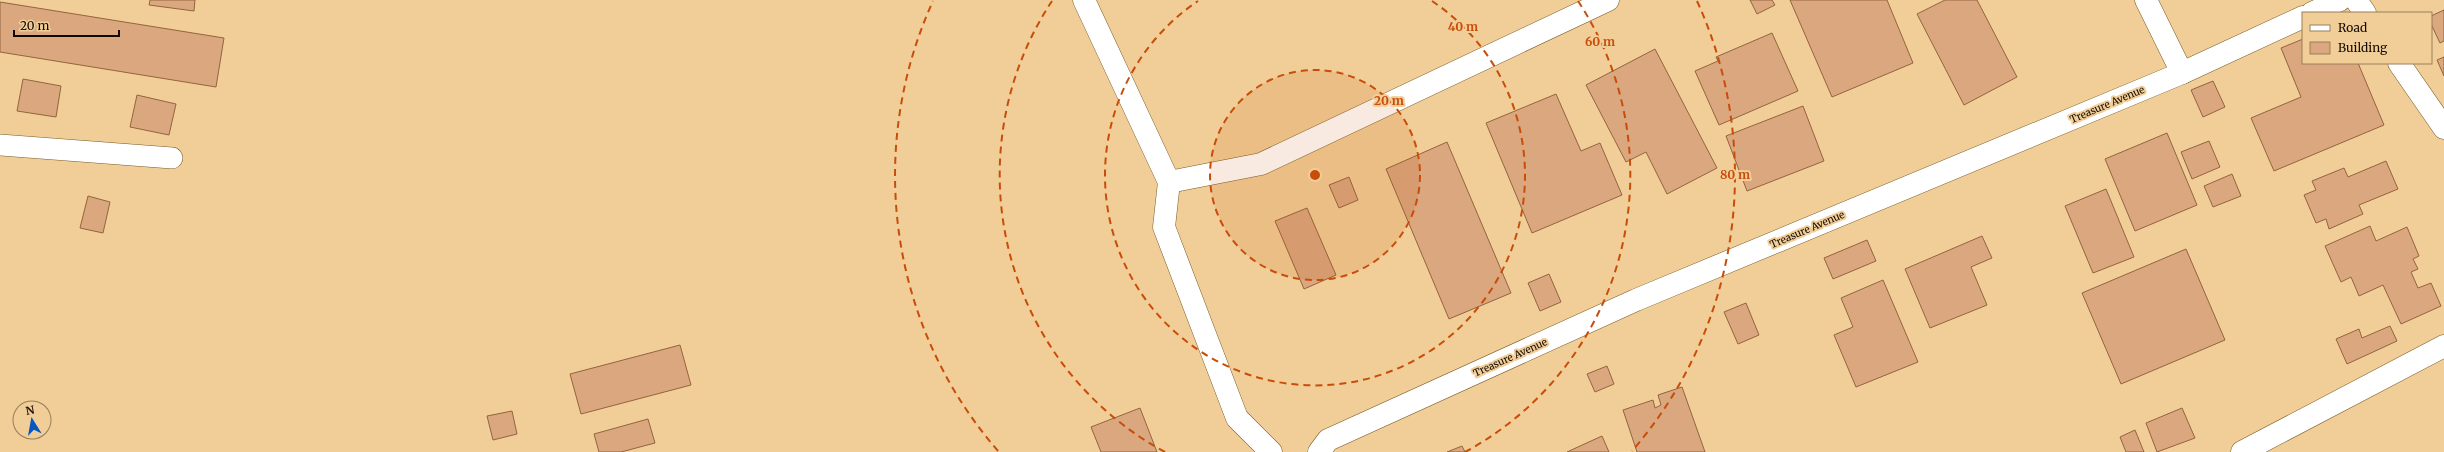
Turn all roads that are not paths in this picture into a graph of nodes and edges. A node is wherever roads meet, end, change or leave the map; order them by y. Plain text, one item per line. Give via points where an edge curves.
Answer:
1 (1084, 0) edge
2 (1608, 0) edge
3 (2146, 0) edge
4 (2340, 0) edge
5 (2356, 0) edge
6 (2314, 12) edge
7 (2364, 12) edge
8 (2302, 17) edge
9 (2400, 64) edge
10 (2182, 73) junction
11 (2444, 128) edge
12 (0, 145) edge
13 (172, 158) dead end
14 (1169, 182) junction
15 (2444, 346) edge
16 (1271, 452) edge
17 (1319, 452) edge
18 (2242, 452) edge

1 - 14 street
2 - 14 street via 1262,164
3 - 10 street
4 - 6 street
5 - 7 street
8 - 10 street, Treasure Avenue
9 - 11 street
10 - 17 street, Treasure Avenue via 1636,300 1328,440
12 - 13 lane
14 - 16 street via 1164,226 1190,297 1237,418
15 - 18 street

